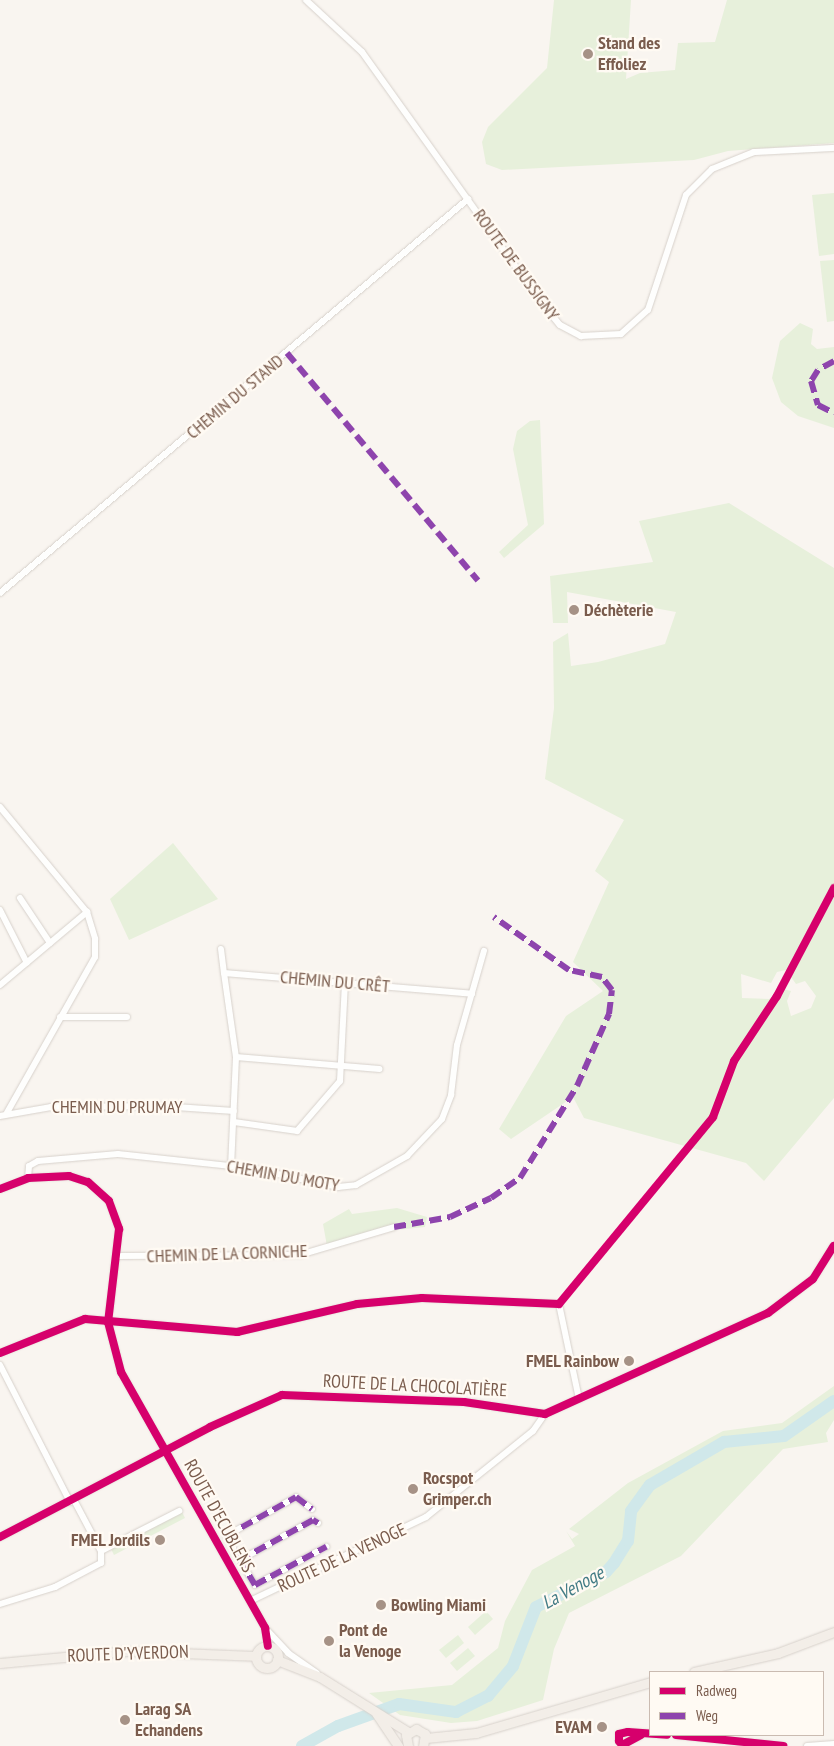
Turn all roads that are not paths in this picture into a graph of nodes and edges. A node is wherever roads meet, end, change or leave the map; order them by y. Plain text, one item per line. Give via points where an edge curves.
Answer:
1 (306, 0) edge
2 (834, 148) edge
3 (468, 198) junction
4 (0, 594) edge
5 (0, 807) edge
6 (20, 898) dead end
7 (0, 910) edge
8 (87, 912) junction
9 (50, 943) junction
10 (221, 948) dead end
11 (484, 951) dead end
12 (27, 962) junction
13 (224, 973) junction
14 (345, 982) junction
15 (0, 984) edge
16 (472, 994) junction
17 (60, 1017) junction
18 (127, 1017) dead end
19 (236, 1057) junction
20 (340, 1066) junction
21 (380, 1069) dead end
22 (234, 1111) junction
23 (3, 1115) edge
24 (234, 1122) junction
25 (230, 1166) junction
26 (28, 1178) junction
27 (0, 1189) edge
28 (394, 1227) dead end
29 (834, 1246) edge
30 (117, 1256) junction
31 (108, 1322) junction
32 (0, 1353) edge
33 (0, 1365) edge
34 (579, 1398) junction
35 (545, 1414) junction
36 (167, 1453) junction
37 (72, 1501) junction
38 (312, 1509) dead end
39 (179, 1511) dead end
40 (318, 1523) dead end
41 (0, 1537) edge
42 (326, 1547) dead end
43 (101, 1551) junction
44 (240, 1560) junction
45 (250, 1601) junction
46 (0, 1604) edge
47 (266, 1628) junction
48 (834, 1632) edge
49 (268, 1646) junction
50 (256, 1656) junction
51 (278, 1660) junction
52 (0, 1663) edge
53 (698, 1671) edge
54 (320, 1677) junction
55 (649, 1682) edge
56 (387, 1722) junction
57 (408, 1732) junction
58 (641, 1735) dead end
59 (649, 1735) edge
60 (464, 1736) junction
61 (686, 1736) edge
62 (424, 1742) edge
63 (834, 1744) edge
64 (398, 1746) edge
65 (408, 1746) edge
66 (445, 1746) edge
67 (783, 1746) edge
68 (807, 1746) edge

1 - 3 street, ROUTE DE BUSSIGNY via 362,52
2 - 3 street, ROUTE DE BUSSIGNY via 754,152 712,169 686,195 648,310 633,326 610,337 581,336 560,325
3 - 4 street, CHEMIN DU STAND
5 - 8 street
6 - 9 street
7 - 12 street
8 - 9 street
8 - 17 street via 95,939 95,957
9 - 12 street
10 - 13 street
11 - 16 street, CHEMIN DU MOTY
12 - 15 street
13 - 14 street, CHEMIN DU CRÊT
13 - 19 street
14 - 16 street, CHEMIN DU CRÊT
14 - 20 street
16 - 25 street, CHEMIN DU MOTY via 457,1045 452,1095 442,1118 407,1156 356,1185 342,1188
17 - 18 street
17 - 23 street
19 - 20 street
19 - 22 street
20 - 21 street
20 - 24 street via 340,1081 297,1131
22 - 23 street, CHEMIN DU PRUMAY via 99,1106 31,1108
22 - 24 street
24 - 25 street
25 - 26 street, CHEMIN DU MOTY via 118,1154 38,1161 29,1166
26 - 27 street, ROUTE D'ECUBLENS
26 - 30 street, ROUTE D'ECUBLENS via 69,1176 98,1188 117,1218
28 - 30 street, CHEMIN DE LA CORNICHE via 300,1255
29 - 34 street via 813,1279 771,1312
30 - 31 street, ROUTE D'ECUBLENS
31 - 32 street via 85,1319
31 - 34 street via 237,1332 357,1304 422,1298 559,1304
31 - 36 street, ROUTE D'ECUBLENS via 121,1372
33 - 37 street
34 - 35 street
35 - 36 street, ROUTE DE LA CHOCOLATIÈRE via 464,1402 282,1395 210,1426
35 - 45 street, ROUTE DE LA VENOGE via 533,1431 426,1517
36 - 37 street, ROUTE DE LA CHOCOLATIÈRE
36 - 45 street, ROUTE D'ECUBLENS
37 - 41 street, ROUTE DE LA CHOCOLATIÈRE
37 - 43 street
38 - 44 street via 296,1497 226,1536
39 - 43 street
40 - 44 street via 313,1520
42 - 44 street via 255,1585
43 - 46 street via 100,1564 55,1587
45 - 47 street, ROUTE D'ECUBLENS
47 - 49 street, ROUTE D'ECUBLENS
47 - 54 street, ROUTE D'ECUBLENS via 288,1653
48 - 53 main road via 778,1653
49 - 50 main road
49 - 51 main road via 277,1653
50 - 51 main road, ROUTE D'YVERDON via 266,1668
50 - 52 main road, ROUTE D'YVERDON via 127,1651
51 - 54 main road
54 - 56 main road via 373,1708
55 - 60 main road
56 - 57 main road
56 - 64 main road
57 - 62 main road via 420,1730
57 - 65 main road
58 - 59 street
60 - 62 main road
60 - 66 main road
61 - 67 street
63 - 68 street

